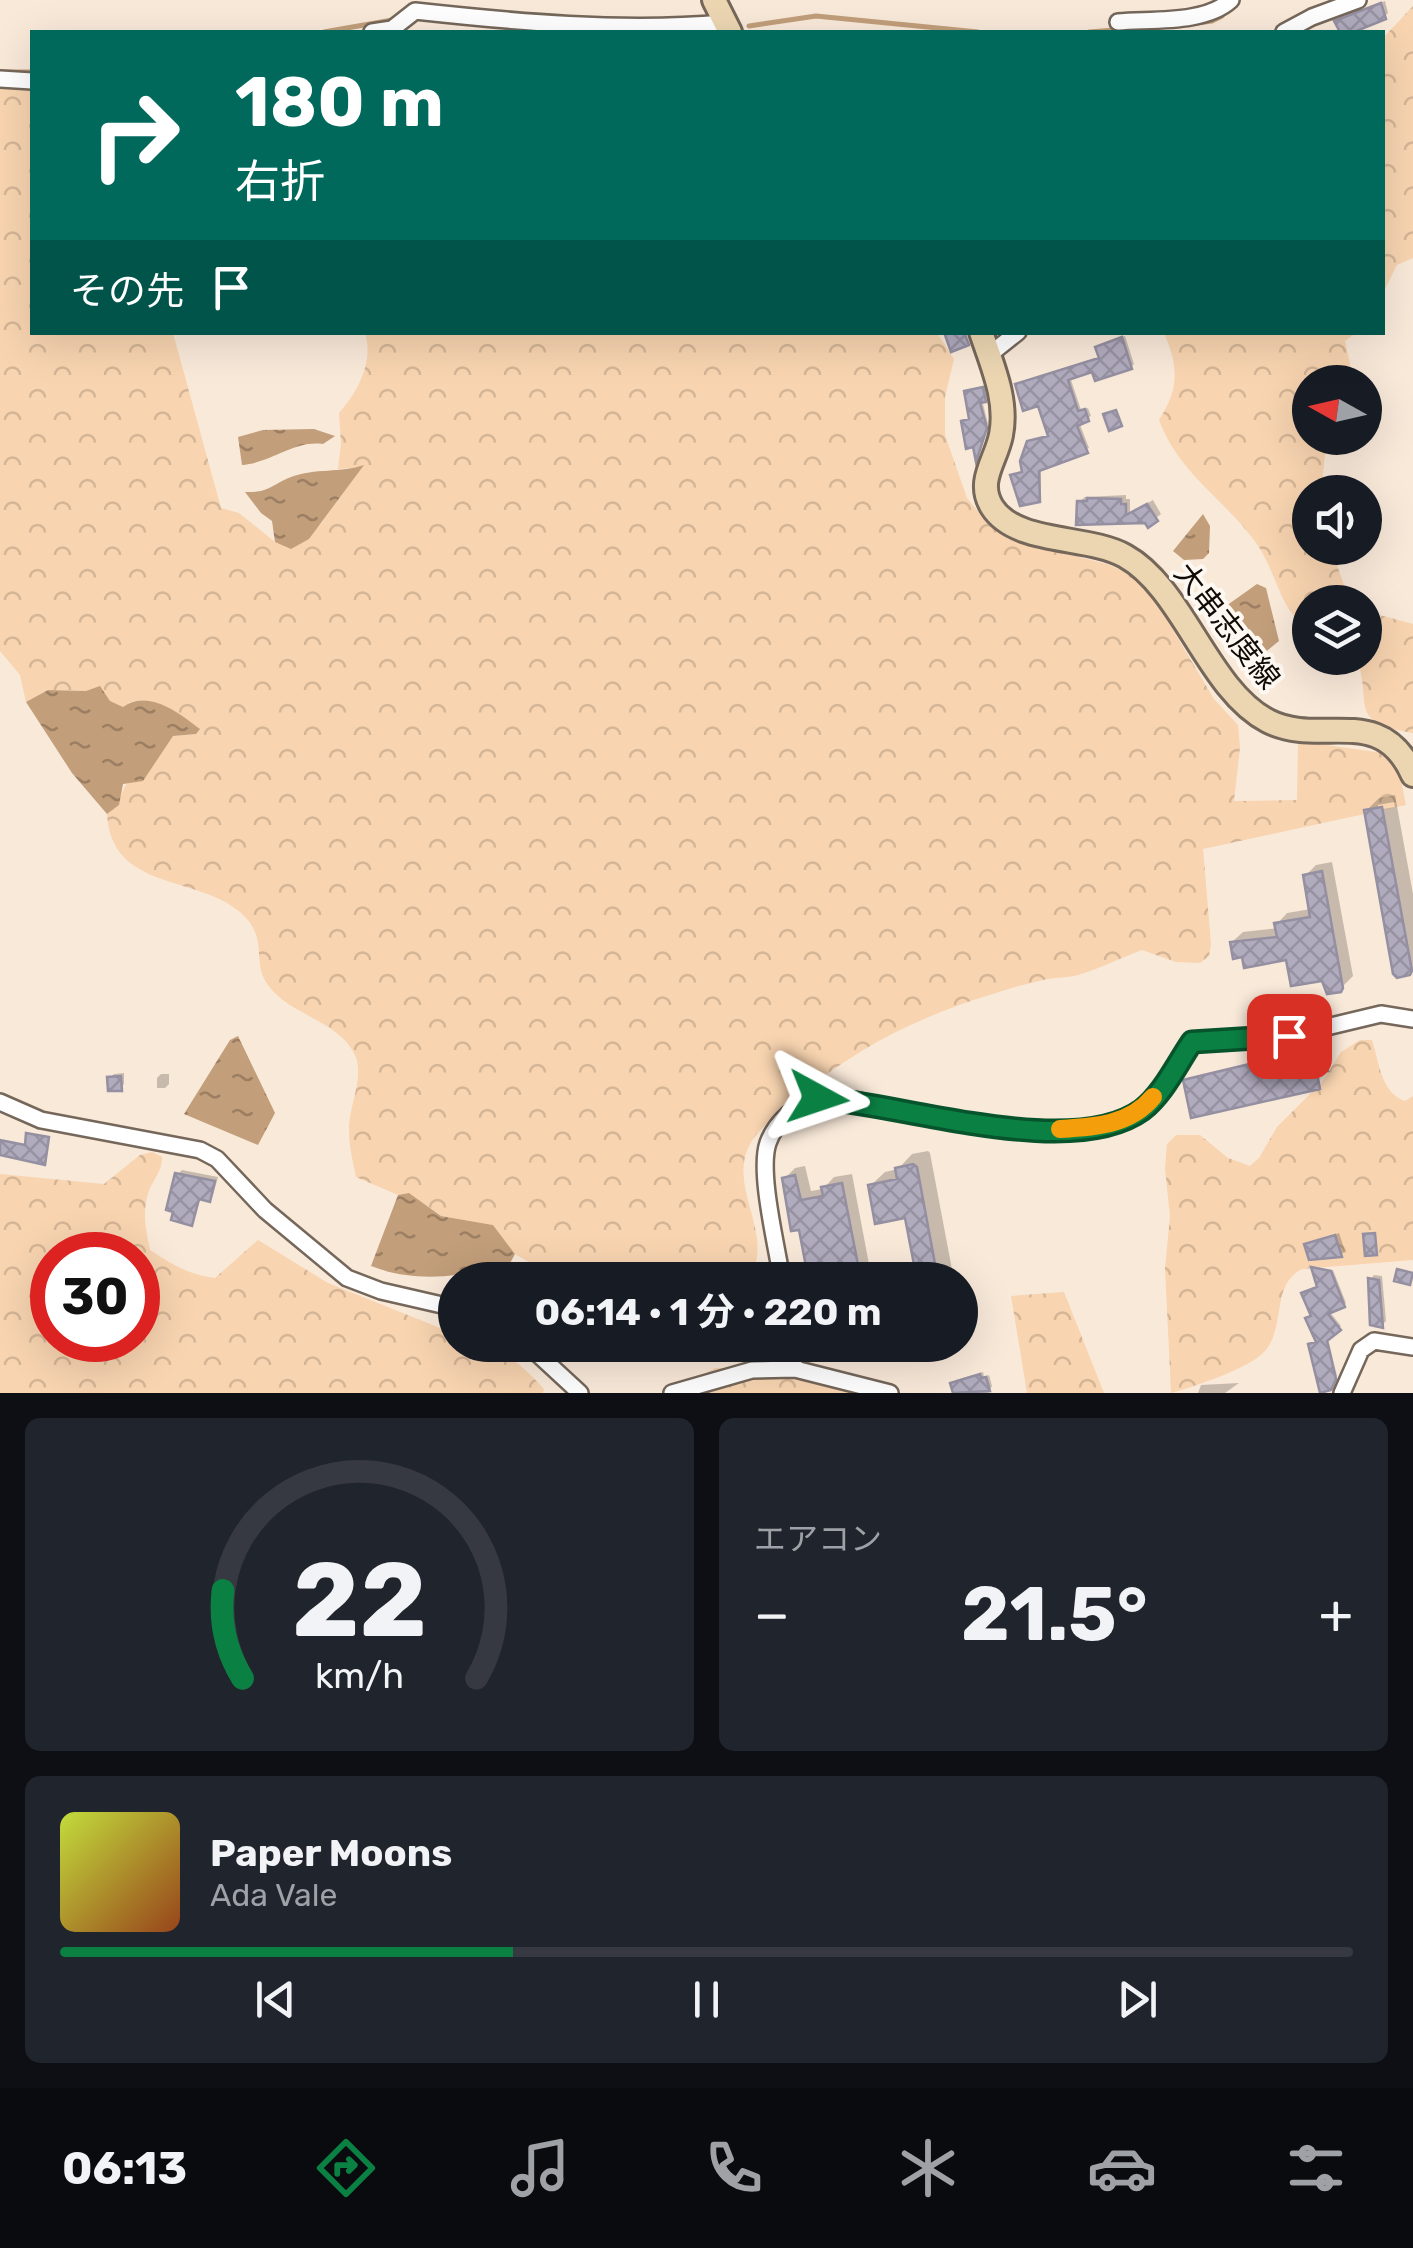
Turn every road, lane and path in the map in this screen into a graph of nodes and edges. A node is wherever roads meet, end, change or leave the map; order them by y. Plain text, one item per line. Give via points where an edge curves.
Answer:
1 (714, 0) edge
2 (1230, 0) edge
3 (1358, 0) edge
4 (1118, 22) dead end
5 (727, 28) edge
6 (382, 30) edge
7 (1288, 30) edge
8 (0, 79) edge
9 (30, 81) edge
10 (982, 335) edge
11 (1014, 335) edge
12 (989, 355) junction
13 (1413, 775) edge
14 (1413, 1019) edge
15 (0, 1102) edge
16 (779, 1262) edge
17 (438, 1304) edge
18 (1413, 1347) edge
19 (545, 1362) edge
20 (794, 1362) edge
21 (795, 1368) junction
22 (572, 1390) edge
23 (672, 1393) edge
24 (890, 1393) edge
25 (1342, 1393) edge

1 - 5 main road
2 - 4 street via 1202,14
3 - 7 street
5 - 6 street via 414,11
8 - 9 street
10 - 12 main road, 大串志度線
11 - 12 street
12 - 13 main road, 大串志度線 via 1002,398 1001,437 985,482 997,514 1021,528 1126,556 1152,578 1245,704 1283,726 1378,734 1395,744
14 - 16 street via 1381,1014 1289,1036 1192,1042 1144,1108 1122,1121 1083,1128 998,1128 818,1098 793,1110 768,1145 765,1169
15 - 17 street via 41,1120 200,1150 346,1278
18 - 25 street via 1374,1341 1361,1350
19 - 22 street
20 - 21 street
21 - 23 street via 752,1370
21 - 24 street

